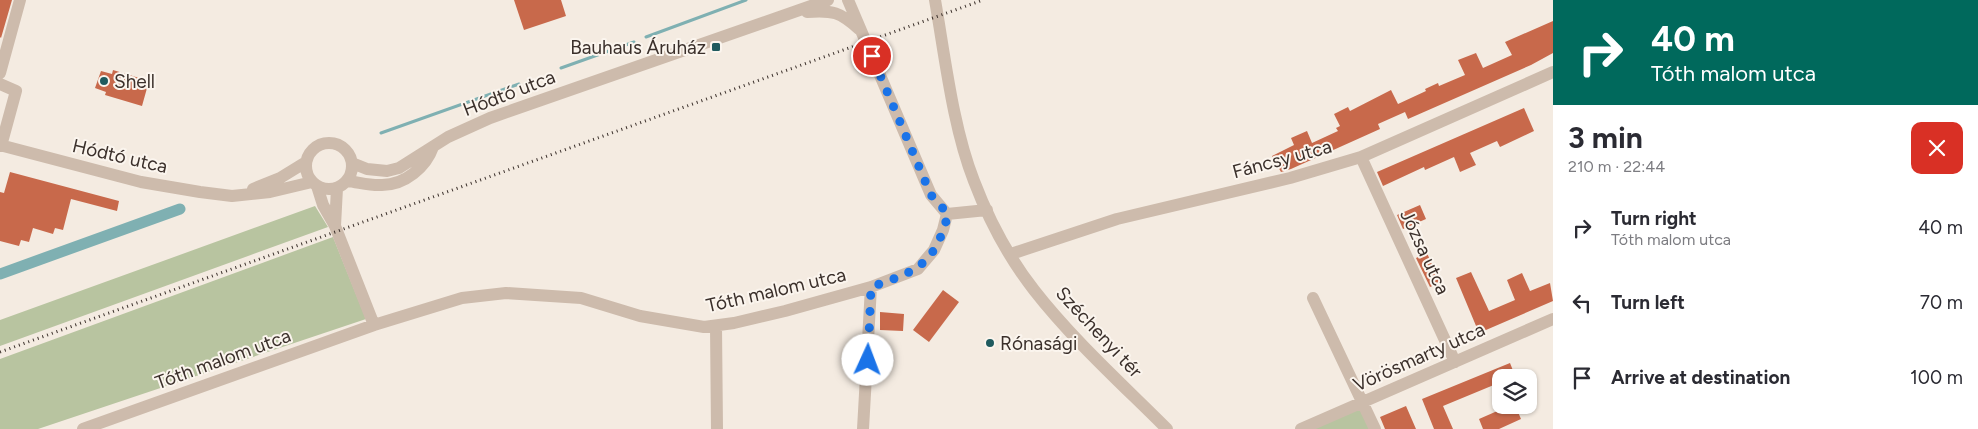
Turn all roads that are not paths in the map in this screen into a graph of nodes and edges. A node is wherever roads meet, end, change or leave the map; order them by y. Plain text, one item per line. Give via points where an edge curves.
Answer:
1 (20, 0) edge
2 (828, 0) edge
3 (848, 0) edge
4 (935, 0) edge
5 (782, 15) junction
6 (860, 29) junction
7 (1553, 72) edge
8 (0, 73) edge
9 (0, 84) edge
10 (0, 146) edge
11 (432, 147) junction
12 (1361, 157) junction
13 (306, 162) junction
14 (352, 162) junction
15 (315, 184) junction
16 (342, 185) junction
17 (232, 196) junction
18 (987, 210) junction
19 (948, 214) junction
20 (335, 226) junction
21 (1011, 254) junction
22 (871, 287) junction
23 (1313, 298) dead end
24 (1553, 319) edge
25 (374, 325) junction
26 (716, 326) junction
27 (1454, 362) junction
28 (1363, 402) junction
29 (83, 429) edge
30 (717, 429) edge
31 (863, 429) edge
32 (1167, 429) edge
33 (1301, 429) edge
34 (1375, 429) edge

1 - 8 street
2 - 5 street, Hódtó utca
3 - 6 street
4 - 18 street, Széchenyi tér via 960,131 973,180
5 - 6 street via 830,11 844,16
5 - 11 street, Hódtó utca via 490,118
6 - 19 street via 931,195
7 - 12 street, Fáncsy utca
9 - 10 street via 16,91
10 - 17 street, Hódtó utca via 141,182
11 - 14 street, Hódtó utca via 399,168 387,171 368,169
11 - 16 street via 429,159 415,173 400,180 384,186
12 - 21 street, Fáncsy utca via 1290,178 1117,219
12 - 27 street, Józsa utca
13 - 14 street via 313,150 330,143 346,150
13 - 15 street via 308,176
13 - 17 street, Hódtó utca via 280,178
14 - 16 street via 352,169
15 - 16 street via 325,189
15 - 17 street, Hódtó utca
15 - 20 street via 322,205
16 - 20 street
18 - 19 street
18 - 21 street, Széchenyi tér
19 - 22 street, Tóth malom utca via 934,250 918,269
20 - 25 street
21 - 32 street, Széchenyi tér via 1032,288 1063,324
22 - 26 street, Tóth malom utca via 786,311
22 - 31 street
23 - 28 street
24 - 27 street, Vörösmarty utca
25 - 26 street, Tóth malom utca via 462,298 506,293 581,298 682,325
25 - 29 street, Tóth malom utca
26 - 30 street
27 - 28 street, Vörösmarty utca
28 - 33 street, Vörösmarty utca
28 - 34 street

